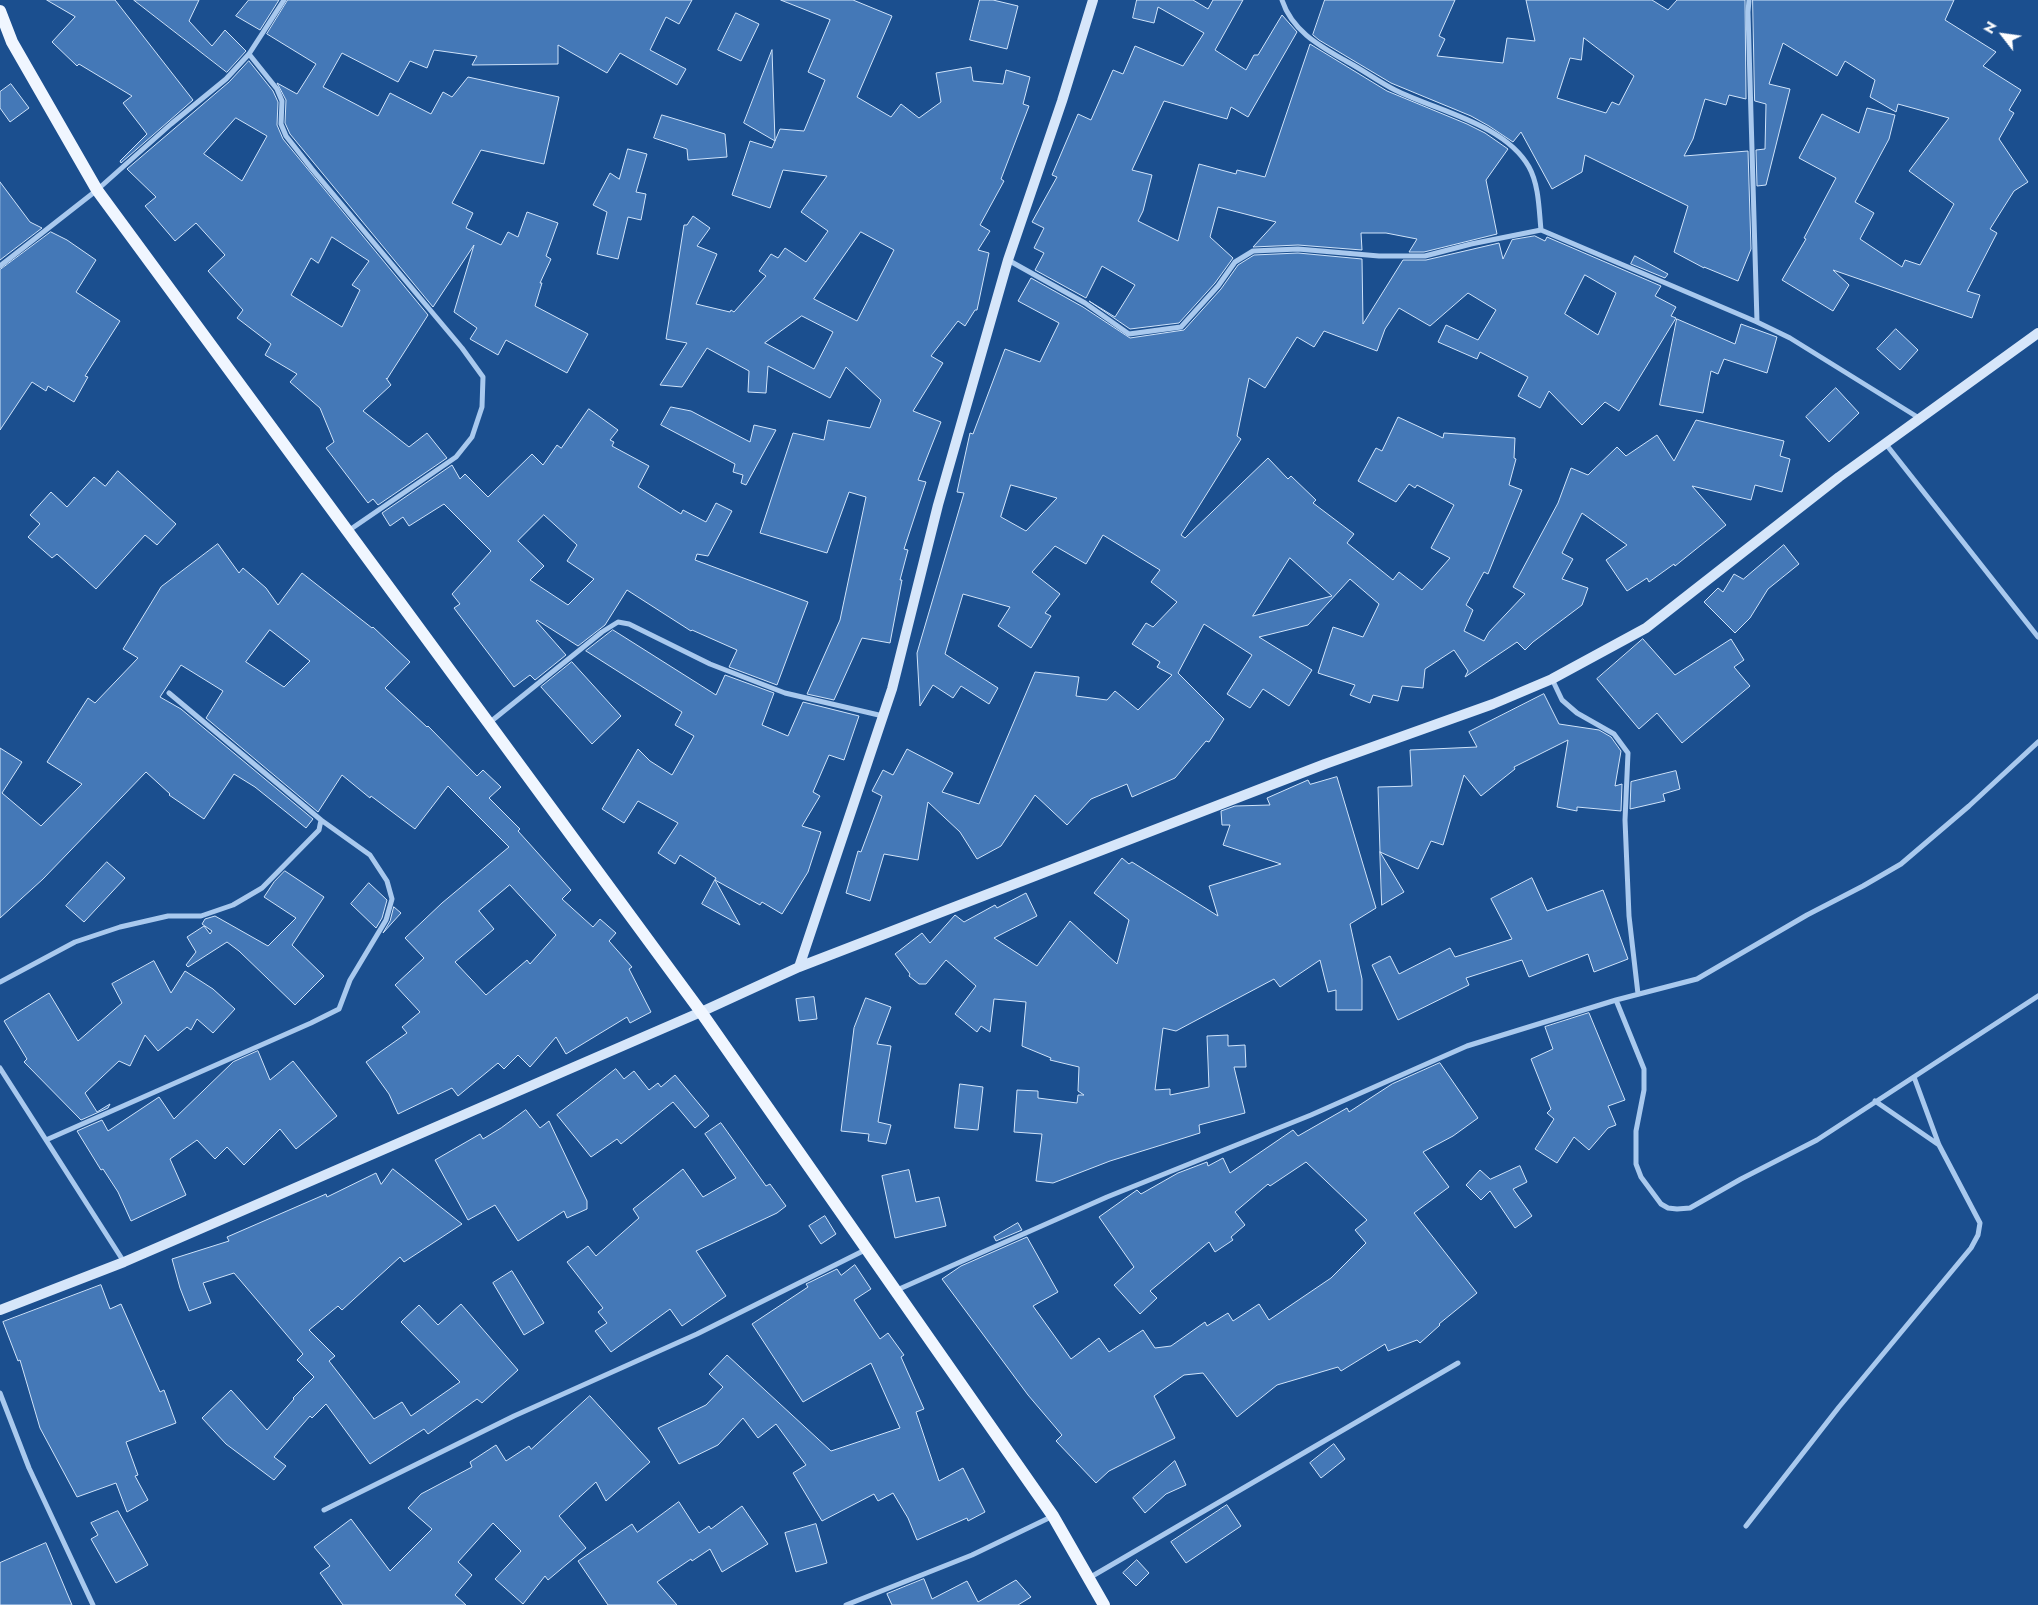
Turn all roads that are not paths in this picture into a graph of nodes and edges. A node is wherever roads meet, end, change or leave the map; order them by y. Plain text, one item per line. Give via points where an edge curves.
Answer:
1 (284, 0) edge
2 (1093, 0) edge
3 (1282, 0) edge
4 (1749, 0) edge
5 (0, 11) edge
6 (249, 54) junction
7 (97, 190) junction
8 (1542, 230) junction
9 (1008, 260) junction
10 (0, 266) edge
11 (1757, 322) junction
12 (2038, 333) edge
13 (1918, 418) junction
14 (1885, 443) junction
15 (348, 532) junction
16 (2038, 637) edge
17 (1552, 679) junction
18 (169, 693) dead end
19 (883, 716) junction
20 (489, 724) junction
21 (2038, 742) edge
22 (321, 820) junction
23 (799, 968) junction
24 (0, 982) edge
25 (1638, 994) junction
26 (2038, 996) edge
27 (1616, 1000) junction
28 (701, 1012) junction
29 (0, 1068) edge
30 (1914, 1077) junction
31 (1875, 1101) junction
32 (46, 1140) junction
33 (1939, 1145) junction
34 (866, 1250) junction
35 (124, 1262) junction
36 (894, 1291) junction
37 (0, 1310) edge
38 (1458, 1363) dead end
39 (0, 1393) edge
40 (324, 1510) dead end
41 (1053, 1516) junction
42 (1746, 1526) dead end
43 (1089, 1578) junction
44 (93, 1605) edge
45 (846, 1605) edge
46 (1104, 1605) edge

1 - 6 street
2 - 9 main road
3 - 8 street via 1286,14 1318,45 1396,90 1500,136 1528,166 1534,179
4 - 11 street
5 - 7 main road via 12,42
6 - 7 street via 226,79
6 - 15 street via 277,89 282,101 281,124 286,136 483,377 482,407 472,437 456,457
7 - 10 street
7 - 15 main road
8 - 9 street via 1426,256 1379,256 1298,249 1253,251 1235,262 1182,327 1130,334 1085,303
8 - 11 street
9 - 19 main road via 938,505
11 - 13 street via 1790,338
12 - 13 main road
13 - 14 main road
14 - 16 street
14 - 17 main road via 1646,628
15 - 20 main road
17 - 23 main road
17 - 25 street via 1562,700 1577,713 1614,734 1628,753 1625,820 1629,916
18 - 22 street
19 - 20 street via 785,693 710,664 629,624 618,622
19 - 23 main road
20 - 28 main road
21 - 25 street via 1969,806 1886,874 1807,915 1697,979
22 - 24 street via 314,836 262,888 233,905 201,916 168,916 120,927 84,939
22 - 32 street via 370,855 387,881 392,899 386,920 350,980 339,1009
23 - 28 main road
25 - 27 street
26 - 30 street
27 - 31 street via 1644,1070 1644,1090 1636,1131 1636,1164 1650,1191 1668,1208 1690,1208 1817,1140
27 - 36 street via 1467,1046 1311,1116 1107,1197
28 - 34 main road
28 - 35 main road
29 - 32 street
30 - 31 street
30 - 33 street
31 - 33 street
32 - 35 street
33 - 42 street via 1980,1223 1978,1235 1971,1248 1839,1407
34 - 36 main road
34 - 40 street via 698,1334 514,1416
35 - 37 main road
36 - 41 main road
38 - 43 street
39 - 44 street via 29,1468
41 - 43 main road
41 - 45 street via 972,1554
43 - 46 main road

